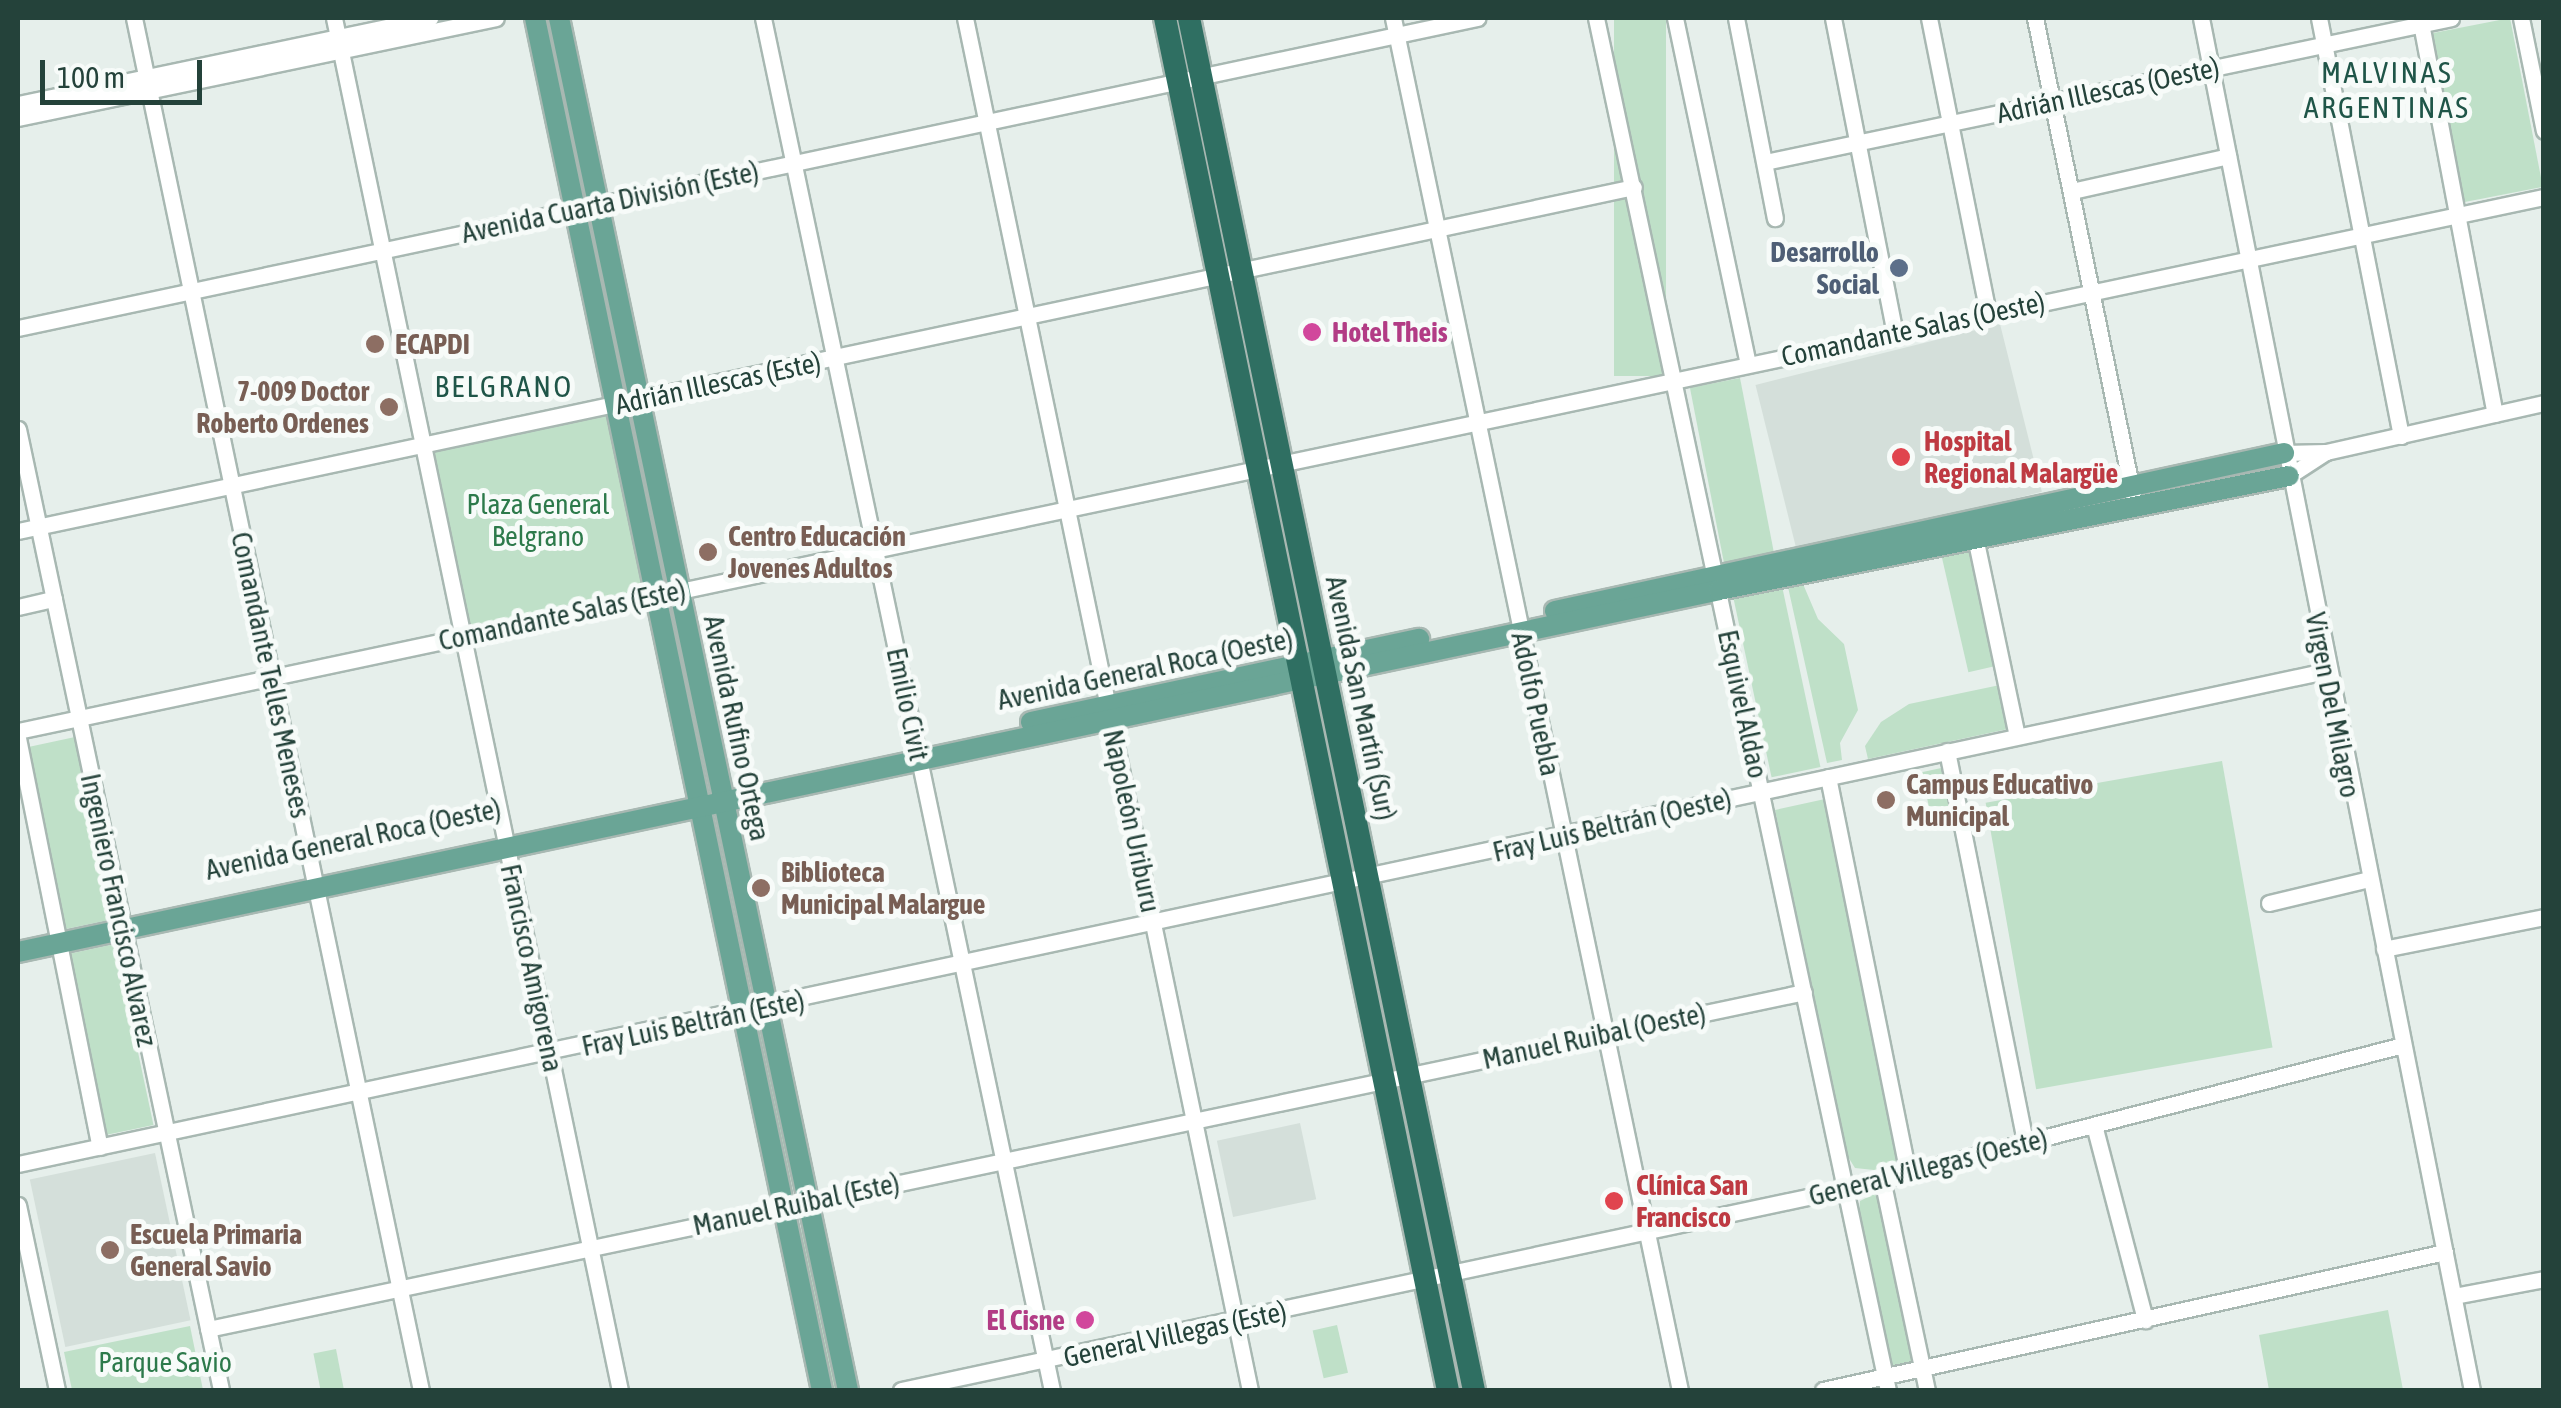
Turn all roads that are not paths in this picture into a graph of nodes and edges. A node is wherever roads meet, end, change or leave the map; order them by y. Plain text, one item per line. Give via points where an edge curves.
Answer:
1 (134, 18) edge
2 (334, 18) edge
3 (430, 18) edge
4 (496, 18) edge
5 (535, 18) edge
6 (559, 18) edge
7 (763, 18) edge
8 (965, 18) edge
9 (1165, 18) edge
10 (1188, 18) edge
11 (1394, 18) edge
12 (1477, 18) edge
13 (1596, 18) edge
14 (1675, 18) edge
15 (1736, 18) edge
16 (1833, 18) edge
17 (1928, 18) edge
18 (2035, 18) edge
19 (2200, 18) edge
20 (2319, 18) edge
21 (2451, 18) edge
22 (2522, 18) edge
23 (2421, 21) edge
24 (1397, 34) junction
25 (339, 43) junction
26 (2324, 44) junction
27 (2211, 68) junction
28 (1202, 76) junction
29 (1178, 80) junction
30 (148, 84) junction
31 (2053, 101) junction
32 (18, 104) edge
33 (18, 118) edge
34 (987, 122) junction
35 (1950, 122) junction
36 (2544, 131) edge
37 (1858, 142) junction
38 (2228, 156) junction
39 (1764, 162) junction
40 (794, 163) junction
41 (1634, 188) junction
42 (2072, 190) junction
43 (2544, 197) edge
44 (599, 204) junction
45 (573, 210) junction
46 (2458, 215) junction
47 (1775, 218) dead end
48 (1438, 230) junction
49 (2362, 235) junction
50 (382, 250) junction
51 (2247, 258) junction
52 (1242, 272) junction
53 (1218, 277) junction
54 (191, 291) junction
55 (2092, 292) junction
56 (1988, 313) junction
57 (1027, 318) junction
58 (18, 328) edge
59 (1895, 333) junction
60 (835, 358) junction
61 (1748, 364) junction
62 (1674, 379) junction
63 (640, 400) junction
64 (2544, 403) edge
65 (613, 405) junction
66 (2495, 414) junction
67 (1478, 420) junction
68 (18, 429) edge
69 (2401, 436) junction
70 (423, 446) junction
71 (2326, 452) junction
72 (2284, 453) junction
73 (1282, 462) junction
74 (1258, 467) junction
75 (2289, 476) junction
76 (2130, 484) junction
77 (232, 486) junction
78 (2135, 506) junction
79 (1067, 507) junction
80 (38, 527) junction
81 (18, 532) edge
82 (1975, 537) junction
83 (875, 548) junction
84 (1717, 583) junction
85 (680, 590) junction
86 (652, 595) junction
87 (54, 599) junction
88 (18, 607) edge
89 (1520, 625) junction
90 (463, 636) junction
91 (1324, 666) junction
92 (1300, 671) junction
93 (2325, 672) junction
94 (272, 677) junction
95 (1109, 712) junction
96 (79, 718) junction
97 (18, 735) edge
98 (2017, 736) junction
99 (1947, 751) junction
100 (918, 754) junction
101 (1828, 776) junction
102 (1762, 791) junction
103 (723, 795) junction
104 (697, 800) junction
105 (1564, 836) junction
106 (505, 842) junction
107 (2369, 879) junction
108 (1368, 881) junction
109 (314, 882) junction
110 (1344, 886) junction
111 (2269, 903) dead end
112 (2544, 918) edge
113 (122, 923) junction
114 (1154, 926) junction
115 (58, 937) junction
116 (18, 940) edge
117 (2384, 948) junction
118 (18, 952) edge
119 (963, 966) junction
120 (1804, 992) junction
121 (768, 1007) junction
122 (743, 1012) junction
123 (1605, 1033) junction
124 (2403, 1044) junction
125 (550, 1053) junction
126 (1408, 1075) junction
127 (1384, 1080) junction
128 (358, 1093) junction
129 (1194, 1120) junction
130 (2094, 1125) junction
131 (167, 1133) junction
132 (2026, 1142) junction
133 (100, 1147) junction
134 (1004, 1160) junction
135 (18, 1164) edge
136 (1908, 1172) junction
137 (1882, 1179) junction
138 (1845, 1189) junction
139 (808, 1202) junction
140 (18, 1204) edge
141 (784, 1207) junction
142 (1646, 1233) junction
143 (590, 1248) junction
144 (2446, 1252) junction
145 (1450, 1276) junction
146 (2544, 1278) edge
147 (1426, 1282) junction
148 (400, 1288) junction
149 (2454, 1296) junction
150 (2146, 1320) junction
151 (1236, 1321) junction
152 (208, 1328) junction
153 (1046, 1361) junction
154 (1922, 1370) junction
155 (1887, 1384) edge
156 (57, 1390) edge
157 (222, 1390) edge
158 (421, 1390) edge
159 (620, 1390) edge
160 (822, 1390) edge
161 (848, 1390) edge
162 (900, 1390) edge
163 (1052, 1390) edge
164 (1250, 1390) edge
165 (1448, 1390) edge
166 (1474, 1390) edge
167 (1680, 1390) edge
168 (1823, 1390) edge
169 (1927, 1390) edge
170 (2472, 1390) edge

1 - 30 street, Comandante Telles Meneses
2 - 25 street, Francisco Amigorena
3 - 25 street
4 - 25 street
5 - 45 main road, Avenida Rufino Ortega
6 - 44 main road, Avenida Rufino Ortega
7 - 40 street, Emilio Civit
8 - 34 street, Napoleón Uriburu
9 - 29 highway, Avenida San Martín (Sur)
10 - 28 highway, Avenida San Martín (Sur)
11 - 24 street, Adolfo Puebla
12 - 24 street, Avenida Cuarta División (Este)
13 - 41 street, Esquivel Aldao
14 - 61 street
15 - 39 street
16 - 37 street
17 - 35 street
18 - 31 street
19 - 27 street, Virgen Del Milagro
20 - 26 street
21 - 23 street, Adrián Illescas (Oeste)
22 - 36 street
23 - 26 street, Adrián Illescas (Oeste)
23 - 46 street
24 - 28 street, Avenida Cuarta División (Este)
24 - 48 street, Adolfo Puebla
25 - 30 street
25 - 50 street, Francisco Amigorena
26 - 27 street, Adrián Illescas (Oeste)
26 - 49 street
27 - 31 street, Adrián Illescas (Oeste)
27 - 38 street, Virgen Del Milagro
28 - 29 street, Avenida Cuarta División (Este)
28 - 52 highway, Avenida San Martín (Sur)
29 - 34 street, Avenida Cuarta División (Este)
29 - 53 highway, Avenida San Martín (Sur)
30 - 32 street
30 - 33 street
30 - 54 street, Comandante Telles Meneses
31 - 35 street, Adrián Illescas (Oeste)
31 - 42 street
34 - 40 street, Avenida Cuarta División (Este)
34 - 57 street, Napoleón Uriburu
35 - 37 street, Adrián Illescas (Oeste)
35 - 56 street
37 - 39 street, Adrián Illescas (Oeste)
37 - 59 street
38 - 42 street
38 - 51 street, Virgen Del Milagro
39 - 47 street
40 - 44 street, Avenida Cuarta División (Este)
40 - 60 street, Emilio Civit
41 - 48 street
41 - 62 street, Esquivel Aldao
42 - 55 street
43 - 46 street, Comandante Salas (Oeste)
44 - 45 street, Avenida Cuarta División (Este)
44 - 63 main road, Avenida Rufino Ortega
45 - 50 street, Avenida Cuarta División (Este)
45 - 65 main road, Avenida Rufino Ortega
46 - 49 street, Comandante Salas (Oeste)
46 - 66 street
48 - 52 street
48 - 67 street, Adolfo Puebla
49 - 51 street, Comandante Salas (Oeste)
49 - 69 street
50 - 54 street, Avenida Cuarta División (Este)
50 - 70 street, Francisco Amigorena
51 - 55 street, Comandante Salas (Oeste)
51 - 72 street, Virgen Del Milagro
52 - 53 street, Adrián Illescas (Este)
52 - 73 highway, Avenida San Martín (Sur)
53 - 57 street, Adrián Illescas (Este)
53 - 74 highway, Avenida San Martín (Sur)
54 - 58 street, Avenida Cuarta División (Este)
54 - 77 street, Comandante Telles Meneses
55 - 56 street, Comandante Salas (Oeste)
55 - 76 street
56 - 59 street, Comandante Salas (Oeste)
57 - 60 street, Adrián Illescas (Este)
57 - 79 street, Napoleón Uriburu
59 - 61 street, Comandante Salas (Oeste)
60 - 63 street, Adrián Illescas (Este)
60 - 83 street, Emilio Civit
61 - 62 street, Comandante Salas (Oeste)
62 - 67 street, Comandante Salas (Oeste)
62 - 84 street, Esquivel Aldao
63 - 65 street, Adrián Illescas (Este)
63 - 85 main road, Avenida Rufino Ortega
64 - 66 street
65 - 70 street, Adrián Illescas (Este)
65 - 86 main road, Avenida Rufino Ortega
66 - 69 street
67 - 73 street, Comandante Salas (Oeste)
67 - 89 street, Adolfo Puebla
68 - 80 street, Ingeniero Francisco Alvarez
69 - 71 street
70 - 77 street, Adrián Illescas (Este)
70 - 90 street, Francisco Amigorena
71 - 72 street
71 - 75 street
72 - 75 street, Virgen Del Milagro
72 - 76 main road, Avenida General Roca (Oeste)
73 - 74 street, Comandante Salas (Este)
73 - 91 highway, Avenida San Martín (Sur)
74 - 79 street, Comandante Salas (Este)
74 - 92 highway, Avenida San Martín (Sur)
75 - 78 main road, Avenida General Roca (Oeste)
75 - 93 street, Virgen Del Milagro
76 - 78 street
76 - 84 main road, Avenida General Roca (Oeste)
77 - 80 street, Adrián Illescas (Este)
77 - 94 street, Comandante Telles Meneses
78 - 82 main road, Avenida General Roca (Oeste)
79 - 83 street, Comandante Salas (Este)
79 - 95 street, Napoleón Uriburu
80 - 81 street, Adrián Illescas (Este)
80 - 87 street, Ingeniero Francisco Alvarez
82 - 84 main road, Avenida General Roca (Oeste)
82 - 98 street
83 - 85 street, Comandante Salas (Este)
83 - 100 street, Emilio Civit
84 - 89 main road, Avenida General Roca (Oeste)
84 - 102 street, Esquivel Aldao
85 - 86 street, Comandante Salas (Este)
85 - 103 main road, Avenida Rufino Ortega
86 - 90 street, Comandante Salas (Este)
86 - 104 main road, Avenida Rufino Ortega
87 - 88 street
87 - 96 street, Ingeniero Francisco Alvarez
89 - 91 main road, Avenida General Roca (Oeste)
89 - 105 street, Adolfo Puebla
90 - 94 street, Comandante Salas (Este)
90 - 106 street, Francisco Amigorena
91 - 92 main road, Avenida General Roca (Oeste)
91 - 108 highway, Avenida San Martín (Sur)
92 - 95 main road, Avenida General Roca (Oeste)
92 - 110 highway, Avenida San Martín (Sur)
93 - 98 street, Fray Luis Beltrán (Oeste)
93 - 107 street, Virgen Del Milagro
94 - 96 street, Comandante Salas (Este)
94 - 109 street, Comandante Telles Meneses
95 - 100 main road, Avenida General Roca (Oeste)
95 - 114 street, Napoleón Uriburu
96 - 97 street, Comandante Salas (Este)
96 - 113 street, Ingeniero Francisco Alvarez
97 - 115 street
98 - 99 street, Fray Luis Beltrán (Oeste)
99 - 101 street, Fray Luis Beltrán (Oeste)
99 - 132 street
100 - 103 main road, Avenida General Roca (Oeste)
100 - 119 street, Emilio Civit
101 - 102 street, Fray Luis Beltrán (Oeste)
101 - 136 street
102 - 105 street, Fray Luis Beltrán (Oeste)
102 - 120 street, Esquivel Aldao
103 - 104 main road, Avenida General Roca (Oeste)
103 - 121 main road, Avenida Rufino Ortega
104 - 106 main road, Avenida General Roca (Oeste)
104 - 122 main road, Avenida Rufino Ortega
105 - 108 street, Fray Luis Beltrán (Oeste)
105 - 123 street, Adolfo Puebla
106 - 109 main road, Avenida General Roca (Oeste)
106 - 125 street, Francisco Amigorena
107 - 111 street
107 - 117 street, Virgen Del Milagro
108 - 110 street, Fray Luis Beltrán (Este)
108 - 126 highway, Avenida San Martín (Sur)
109 - 113 main road, Avenida General Roca (Oeste)
109 - 128 street, Comandante Telles Meneses
110 - 114 street, Fray Luis Beltrán (Este)
110 - 127 highway, Avenida San Martín (Sur)
112 - 117 street
113 - 115 main road, Avenida General Roca (Oeste)
113 - 131 street, Ingeniero Francisco Alvarez
114 - 119 street, Fray Luis Beltrán (Este)
114 - 129 street, Napoleón Uriburu
115 - 116 main road
115 - 118 main road
115 - 133 street
117 - 124 street, Virgen Del Milagro
119 - 121 street, Fray Luis Beltrán (Este)
119 - 134 street, Emilio Civit
120 - 123 street, Manuel Ruibal (Oeste)
120 - 138 street, Esquivel Aldao
121 - 122 street, Fray Luis Beltrán (Este)
121 - 139 main road, Avenida Rufino Ortega
122 - 125 street, Fray Luis Beltrán (Este)
122 - 141 main road, Avenida Rufino Ortega
123 - 126 street, Manuel Ruibal (Oeste)
123 - 142 street, Adolfo Puebla
124 - 130 street, General Villegas (Oeste)
124 - 144 street, Virgen Del Milagro
125 - 128 street, Fray Luis Beltrán (Este)
125 - 143 street, Francisco Amigorena
126 - 127 street, Manuel Ruibal (Oeste)
126 - 145 highway, Avenida San Martín (Sur)
127 - 129 street, Manuel Ruibal (Este)
127 - 147 highway, Avenida San Martín (Sur)
128 - 131 street, Fray Luis Beltrán (Este)
128 - 148 street, Comandante Telles Meneses
129 - 134 street, Manuel Ruibal (Este)
129 - 151 street, Napoleón Uriburu
130 - 132 street, General Villegas (Oeste)
130 - 150 street
131 - 133 street, Fray Luis Beltrán (Este)
131 - 152 street, Ingeniero Francisco Alvarez
132 - 136 street, General Villegas (Oeste)
133 - 135 street, Fray Luis Beltrán (Este)
134 - 139 street, Manuel Ruibal (Este)
134 - 153 street, Emilio Civit
136 - 137 street, General Villegas (Oeste)
137 - 138 street, General Villegas (Oeste)
137 - 154 street
138 - 142 street, General Villegas (Oeste)
138 - 155 street, Esquivel Aldao
139 - 141 street, Manuel Ruibal (Este)
139 - 161 main road, Avenida Rufino Ortega
140 - 156 street
141 - 143 street, Manuel Ruibal (Este)
141 - 160 main road, Avenida Rufino Ortega
142 - 145 street, General Villegas (Oeste)
142 - 167 street, Adolfo Puebla
143 - 148 street, Manuel Ruibal (Este)
143 - 159 street, Francisco Amigorena
144 - 149 street, Virgen Del Milagro
144 - 150 street
145 - 147 street, General Villegas (Este)
145 - 166 highway, Avenida San Martín (Sur)
146 - 149 street
147 - 151 street, General Villegas (Este)
147 - 165 highway, Avenida San Martín (Sur)
148 - 152 street, Manuel Ruibal (Este)
148 - 158 street, Comandante Telles Meneses
149 - 170 street, Virgen Del Milagro
150 - 154 street
151 - 153 street, General Villegas (Este)
151 - 164 street, Napoleón Uriburu
152 - 157 street, Ingeniero Francisco Alvarez
153 - 162 street, General Villegas (Este)
153 - 163 street, Emilio Civit
154 - 155 street
154 - 169 street
155 - 168 street

